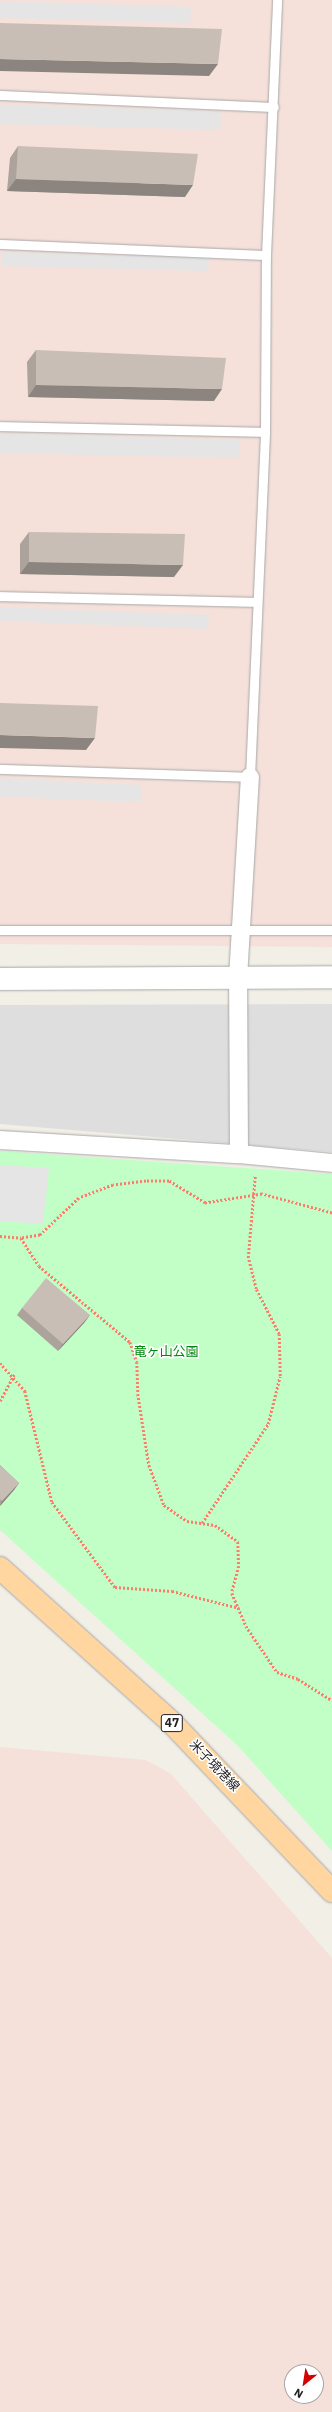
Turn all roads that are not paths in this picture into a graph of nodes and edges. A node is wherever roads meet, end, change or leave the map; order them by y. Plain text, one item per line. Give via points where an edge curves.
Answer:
1 (277, 0) edge
2 (0, 95) edge
3 (274, 107) junction
4 (0, 244) edge
5 (266, 255) junction
6 (0, 426) edge
7 (265, 432) junction
8 (0, 596) edge
9 (256, 602) junction
10 (0, 769) edge
11 (250, 777) junction
12 (0, 930) edge
13 (241, 930) junction
14 (332, 930) edge
15 (332, 977) edge
16 (238, 978) junction
17 (0, 979) edge
18 (0, 1140) edge
19 (248, 1155) junction
20 (332, 1163) edge
21 (0, 1568) edge
22 (332, 1891) edge

1 - 3 lane
2 - 3 lane
3 - 5 lane
4 - 5 lane
5 - 7 lane
6 - 7 lane
7 - 9 lane
8 - 9 lane
9 - 11 lane
10 - 11 lane
11 - 13 street
12 - 13 lane
13 - 14 lane
13 - 16 street
15 - 16 street
16 - 17 street
16 - 19 street
18 - 19 street
19 - 20 street
21 - 22 main road, 米子境港線 / 47 via 172,1723

